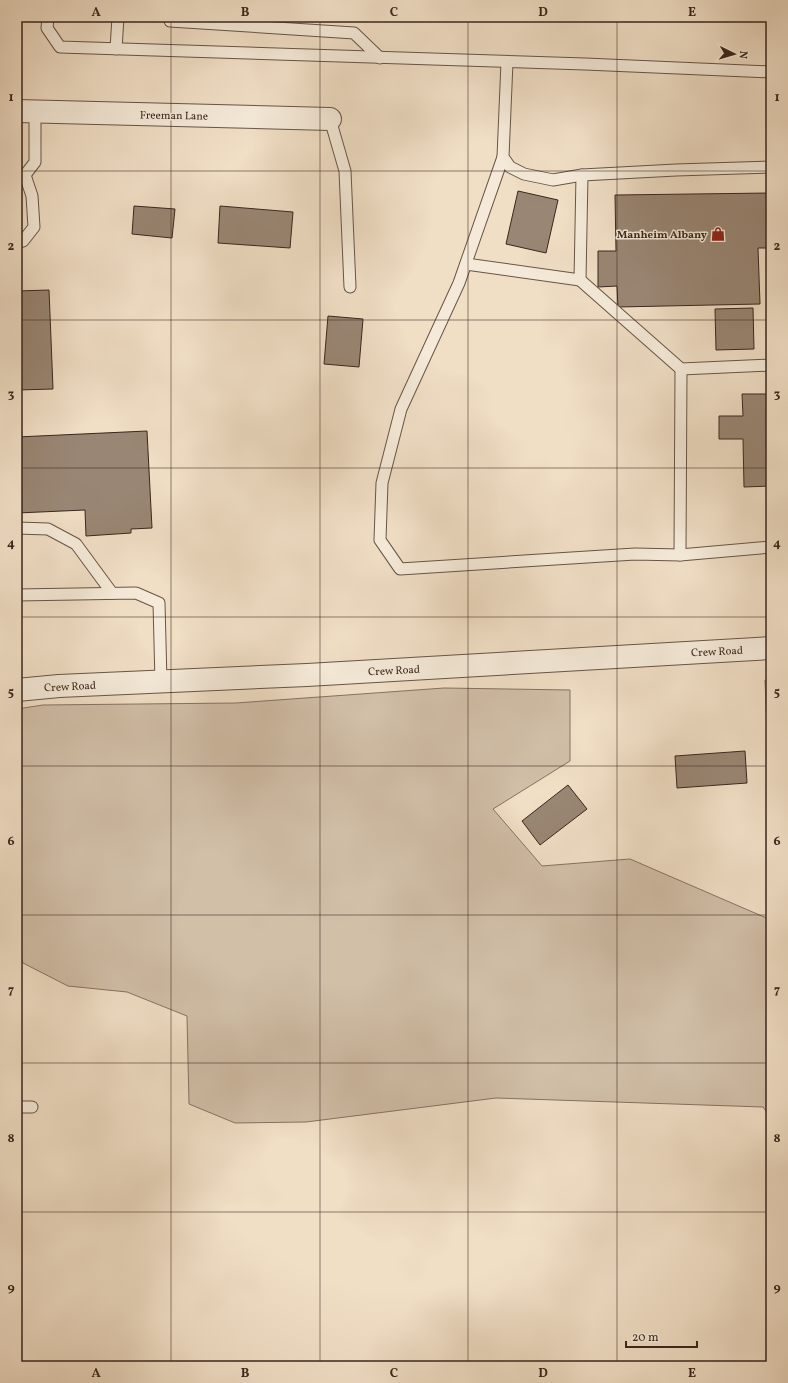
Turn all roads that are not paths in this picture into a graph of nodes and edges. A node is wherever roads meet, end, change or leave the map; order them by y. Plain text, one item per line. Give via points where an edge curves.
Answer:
1 (48, 17) edge
2 (118, 17) edge
3 (170, 17) edge
4 (116, 49) junction
5 (380, 58) junction
6 (507, 62) junction
7 (771, 72) edge
8 (26, 111) edge
9 (330, 119) joint
10 (503, 157) junction
11 (771, 167) edge
12 (582, 175) junction
13 (21, 176) edge
14 (17, 242) edge
15 (466, 264) junction
16 (580, 280) junction
17 (350, 287) dead end
18 (771, 365) edge
19 (681, 369) junction
20 (17, 528) edge
21 (771, 547) edge
22 (680, 555) junction
23 (112, 593) junction
24 (17, 595) edge
25 (771, 648) edge
26 (161, 682) junction
27 (17, 690) edge
28 (17, 1107) edge
29 (32, 1107) dead end

1 - 4 lane via 48,28 60,47
2 - 4 lane
3 - 5 lane via 170,21 354,33
4 - 5 lane
5 - 6 lane
6 - 7 lane
6 - 10 lane
8 - 9 street, Freeman Lane
8 - 13 lane via 35,162
9 - 17 lane via 345,171
10 - 12 lane via 510,167 524,174 553,180
10 - 15 lane
11 - 12 lane
12 - 16 lane
13 - 14 lane via 32,196 34,227 23,241
15 - 16 lane
15 - 22 lane via 401,409 382,482 380,540 400,569 635,554
16 - 19 lane
18 - 19 lane
19 - 22 lane
20 - 23 lane via 48,529 76,544
21 - 22 lane
23 - 24 lane
23 - 26 lane via 136,593 158,604
25 - 26 street, Crew Road
26 - 27 street, Crew Road
28 - 29 lane

